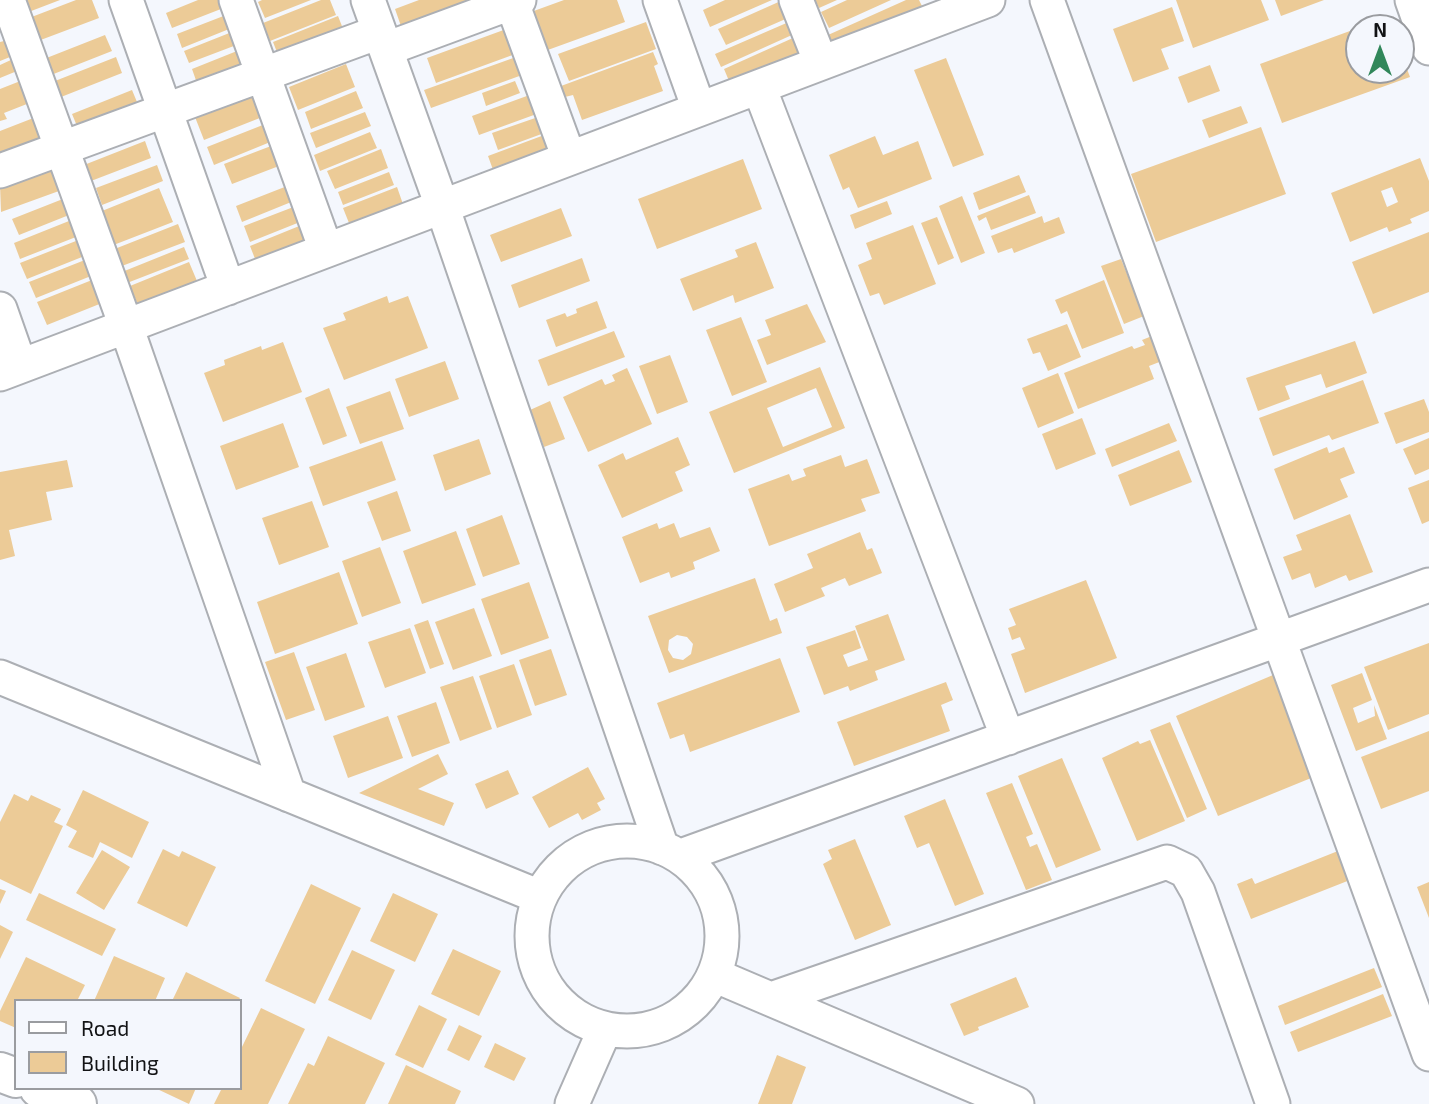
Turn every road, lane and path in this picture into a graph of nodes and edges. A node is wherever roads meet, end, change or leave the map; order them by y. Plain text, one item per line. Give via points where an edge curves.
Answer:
1 (8, 0) edge
2 (126, 0) edge
3 (236, 0) edge
4 (368, 0) edge
5 (660, 0) edge
6 (796, 0) edge
7 (1047, 0) edge
8 (1412, 0) edge
9 (514, 1) edge
10 (968, 4) edge
11 (382, 41) junction
12 (1429, 48) edge
13 (821, 63) junction
14 (263, 75) junction
15 (759, 87) junction
16 (699, 109) junction
17 (165, 111) junction
18 (62, 148) junction
19 (569, 158) junction
20 (0, 171) edge
21 (442, 206) junction
22 (326, 250) junction
23 (228, 288) junction
24 (0, 309) edge
25 (126, 326) junction
26 (10, 370) edge
27 (1429, 585) edge
28 (1279, 639) junction
29 (0, 677) edge
30 (1008, 738) junction
31 (289, 795) junction
32 (672, 852) junction
33 (540, 897) junction
34 (714, 975) junction
35 (771, 999) junction
36 (605, 1029) junction
37 (1429, 1054) edge
38 (44, 1090) edge
39 (77, 1104) edge
40 (572, 1104) edge
41 (1017, 1104) edge
42 (1273, 1104) edge

1 - 18 street
2 - 17 street
3 - 14 street
4 - 11 street
5 - 16 street
6 - 13 street
7 - 28 street
8 - 12 street
9 - 11 street
9 - 19 street
10 - 13 street
11 - 14 street
11 - 21 street
13 - 15 street
14 - 17 street
14 - 22 street
15 - 16 street
15 - 30 street
16 - 19 street
17 - 18 street
17 - 23 street
18 - 20 street
18 - 25 street
19 - 21 street
21 - 22 street
21 - 32 street
22 - 23 street
23 - 25 street
24 - 26 street
25 - 26 street
25 - 31 street
27 - 28 street
28 - 30 street
28 - 37 street
29 - 31 street
30 - 32 street
31 - 33 street
32 - 33 street via 649,842 607,842 576,854 545,884
32 - 34 street via 710,885 720,909 722,958
33 - 36 street via 532,949 545,987 578,1018
34 - 35 street
34 - 36 street via 708,989 678,1017 646,1030
35 - 41 street
35 - 42 street via 1167,862 1186,871 1198,892
36 - 40 street
38 - 39 street

